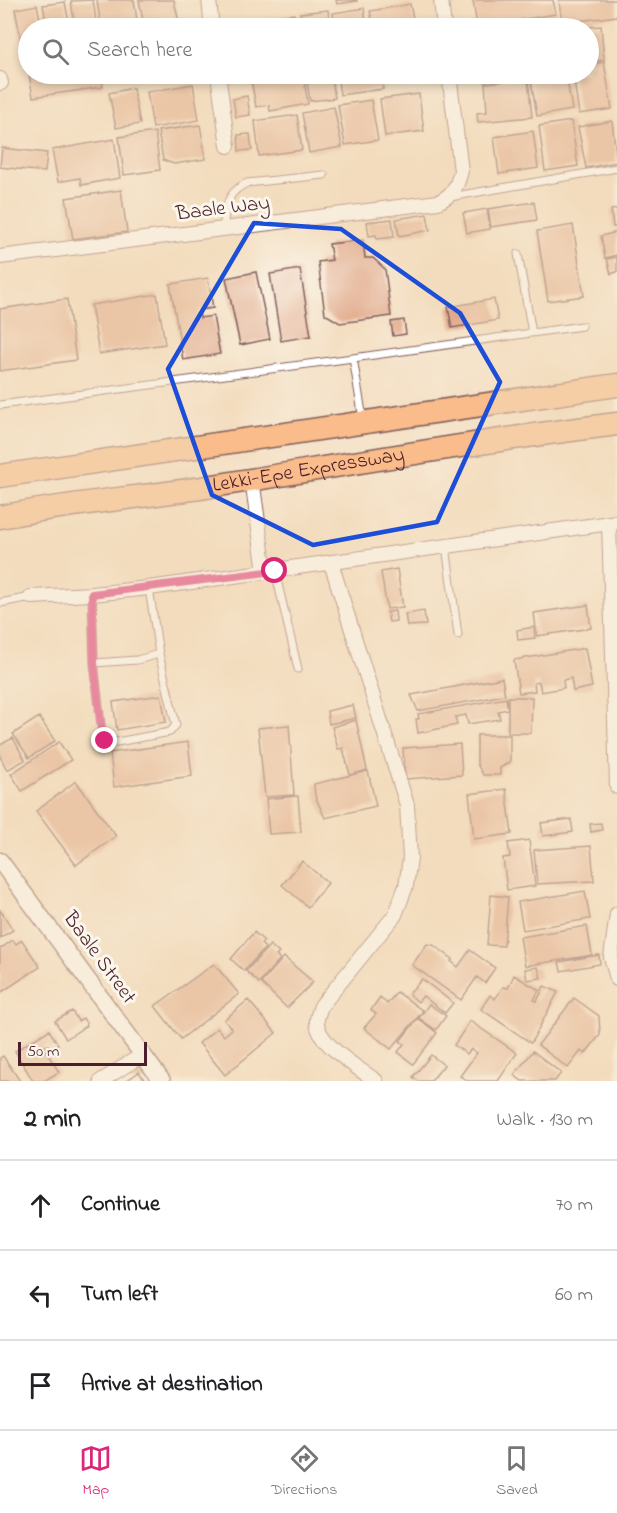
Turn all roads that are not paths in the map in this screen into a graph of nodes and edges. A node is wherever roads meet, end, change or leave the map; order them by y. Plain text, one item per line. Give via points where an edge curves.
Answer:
1 (209, 0) edge
2 (441, 0) edge
3 (211, 18) edge
4 (443, 18) edge
5 (219, 84) edge
6 (450, 84) edge
7 (228, 146) dead end
8 (617, 168) edge
9 (324, 175) dead end
10 (450, 197) junction
11 (223, 230) junction
12 (518, 254) dead end
13 (0, 257) edge
14 (582, 326) dead end
15 (532, 333) junction
16 (353, 358) junction
17 (617, 385) edge
18 (0, 405) edge
19 (364, 422) junction
20 (617, 424) edge
21 (266, 436) junction
22 (0, 474) edge
23 (252, 480) junction
24 (0, 491) edge
25 (0, 519) edge
26 (613, 522) edge
27 (446, 546) junction
28 (332, 563) junction
29 (270, 572) junction
30 (149, 588) junction
31 (92, 594) junction
32 (32, 597) joint
33 (0, 603) edge
34 (458, 635) dead end
35 (159, 654) junction
36 (94, 663) junction
37 (298, 669) dead end
38 (617, 787) edge
39 (0, 861) edge
40 (617, 914) edge
41 (617, 979) edge
42 (142, 1055) junction
43 (101, 1081) edge
44 (162, 1081) edge
45 (376, 1081) edge

1 - 3 street
2 - 4 street
5 - 7 street
6 - 10 street via 461,171 458,186
8 - 10 lane
9 - 11 lane via 247,183 235,189 228,197
10 - 11 street, Baale Way via 438,202
11 - 13 street, Baale Way
12 - 15 lane
14 - 15 lane
15 - 16 lane
16 - 18 lane
16 - 19 lane
17 - 19 highway, Lekki-Epe Expressway
19 - 21 highway, Lekki-Epe Expressway
20 - 23 highway, Lekki-Epe Expressway via 473,442
21 - 22 highway, Lekki-Epe Expressway
21 - 24 highway via 215,456
23 - 25 highway, Lekki-Epe Expressway via 43,508
23 - 29 street
26 - 27 street
26 - 38 street
27 - 28 street
27 - 34 lane
28 - 29 street
28 - 45 street via 407,805 410,858 406,886 395,915 321,1006 316,1020 319,1033 330,1046
29 - 30 street
29 - 37 lane
30 - 31 street
30 - 35 lane
31 - 32 street
31 - 36 lane
32 - 33 lane
35 - 36 lane
35 - 36 lane via 176,725 170,732 117,742 105,741 102,734
39 - 42 street, Baale Street
40 - 41 street via 611,957
42 - 43 street
42 - 44 street, Baale Street

